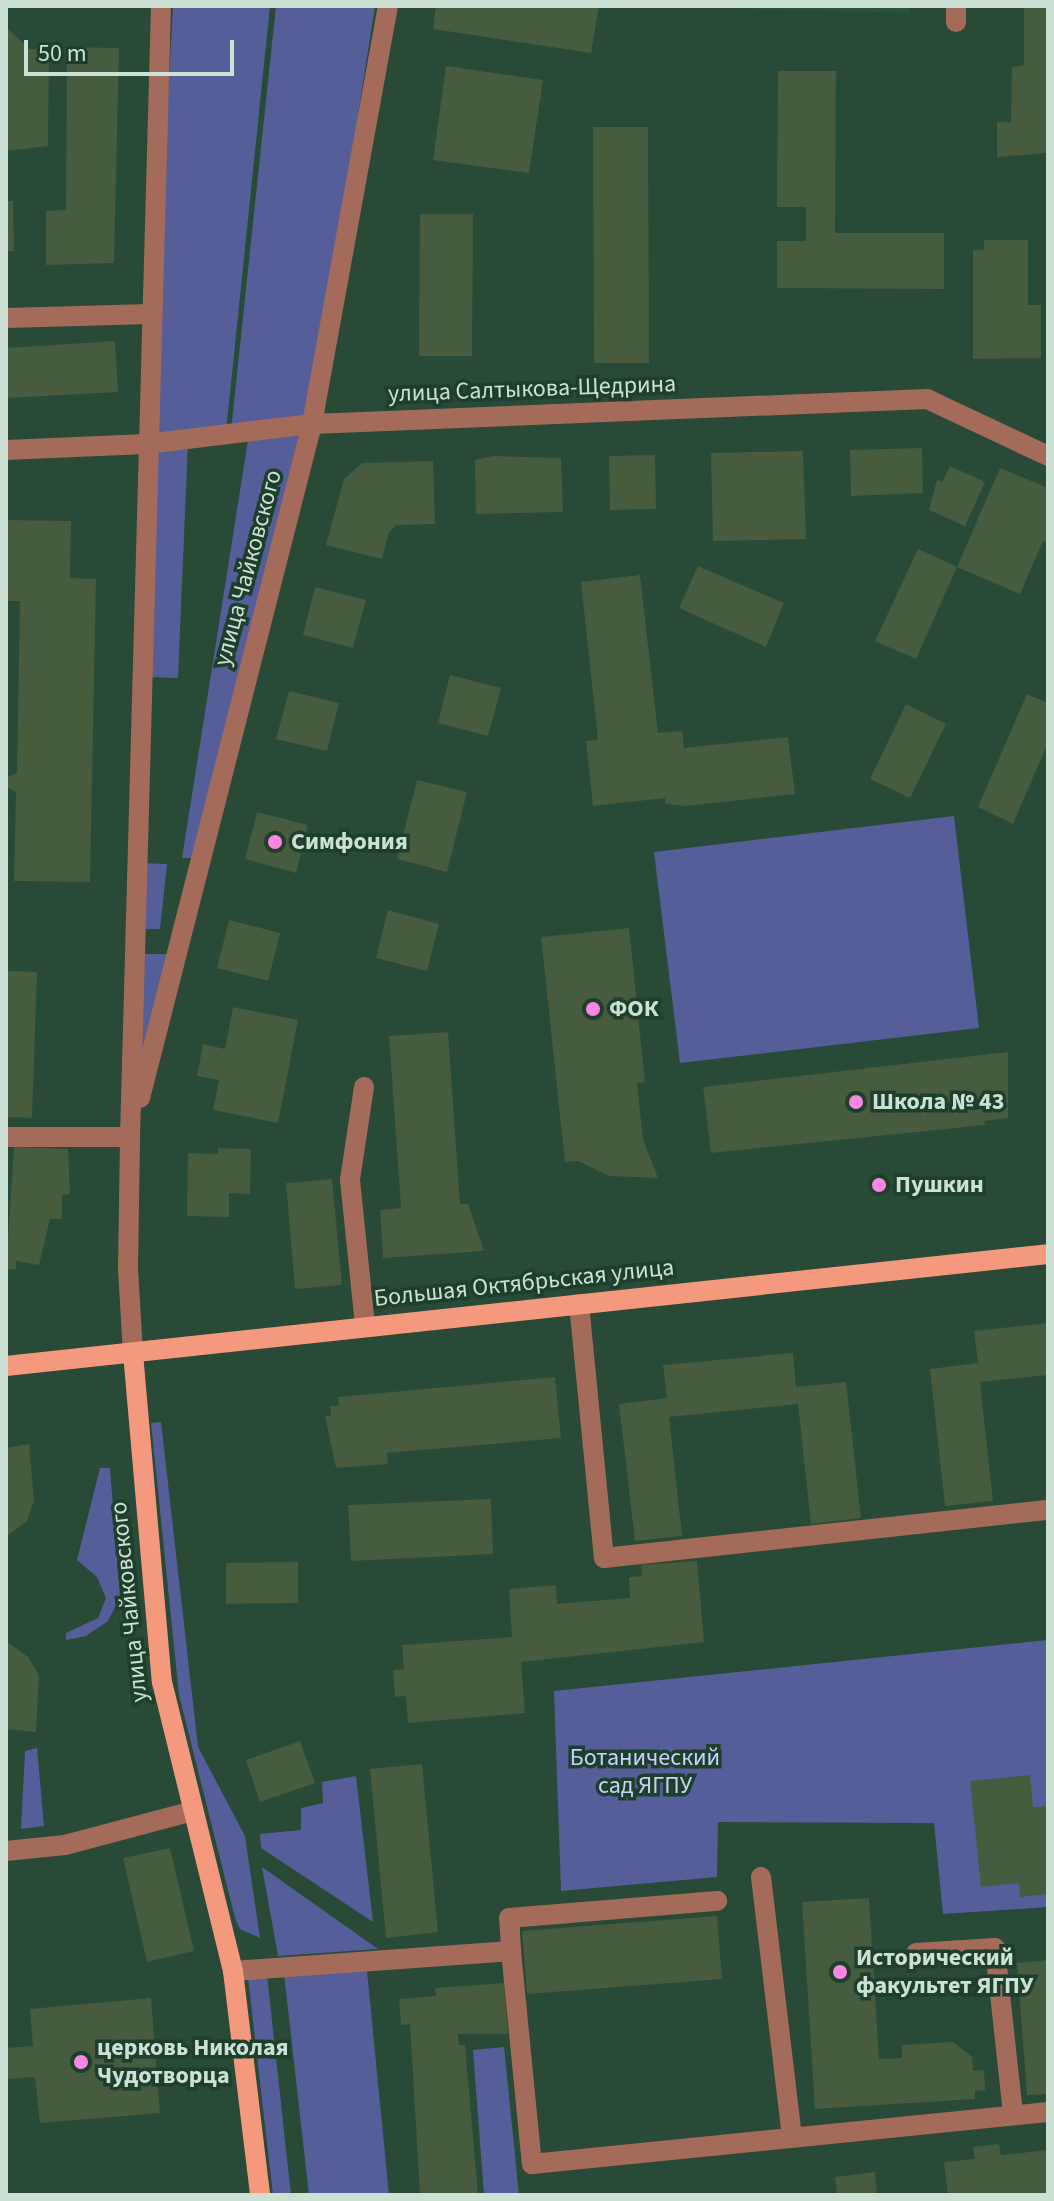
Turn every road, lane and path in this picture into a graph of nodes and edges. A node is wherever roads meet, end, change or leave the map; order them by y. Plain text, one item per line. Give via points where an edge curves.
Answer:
1 (161, 6) edge
2 (388, 6) edge
3 (150, 314) junction
4 (6, 318) edge
5 (312, 424) junction
6 (146, 444) junction
7 (6, 450) edge
8 (1048, 456) edge
9 (364, 1087) dead end
10 (6, 1137) edge
11 (130, 1137) junction
12 (1048, 1254) edge
13 (579, 1304) junction
14 (365, 1326) junction
15 (133, 1353) junction
16 (6, 1366) edge
17 (1048, 1510) edge
18 (193, 1811) junction
19 (6, 1851) edge
20 (761, 1877) dead end
21 (717, 1901) dead end
22 (511, 1951) junction
23 (916, 1953) dead end
24 (233, 1971) junction
25 (1048, 2112) edge
26 (1013, 2114) junction
27 (792, 2137) junction
28 (260, 2195) edge

1 - 3 street, улица Чайковского
2 - 5 street, улица Чайковского
3 - 4 street
3 - 6 street, улица Чайковского
5 - 6 street, улица Салтыкова-Щедрина
5 - 8 street, улица Салтыкова-Щедрина via 927,399
5 - 11 street, улица Чайковского
6 - 7 street, улица Салтыкова-Щедрина
6 - 11 street, улица Чайковского
9 - 14 street via 350,1180
10 - 11 street
11 - 15 street, улица Чайковского
12 - 13 main road, Большая Октябрьская улица
13 - 14 main road, Большая Октябрьская улица
13 - 17 street via 604,1558
14 - 15 main road, Большая Октябрьская улица
15 - 16 main road, Большая Октябрьская улица
15 - 18 main road, улица Чайковского via 151,1605 168,1716
18 - 19 street via 65,1845
18 - 24 main road, улица Чайковского
20 - 27 street
21 - 22 street via 509,1918
22 - 24 street
22 - 27 street via 532,2164
23 - 26 street via 995,1948
24 - 28 main road, улица Чайковского
25 - 26 street
26 - 27 street

